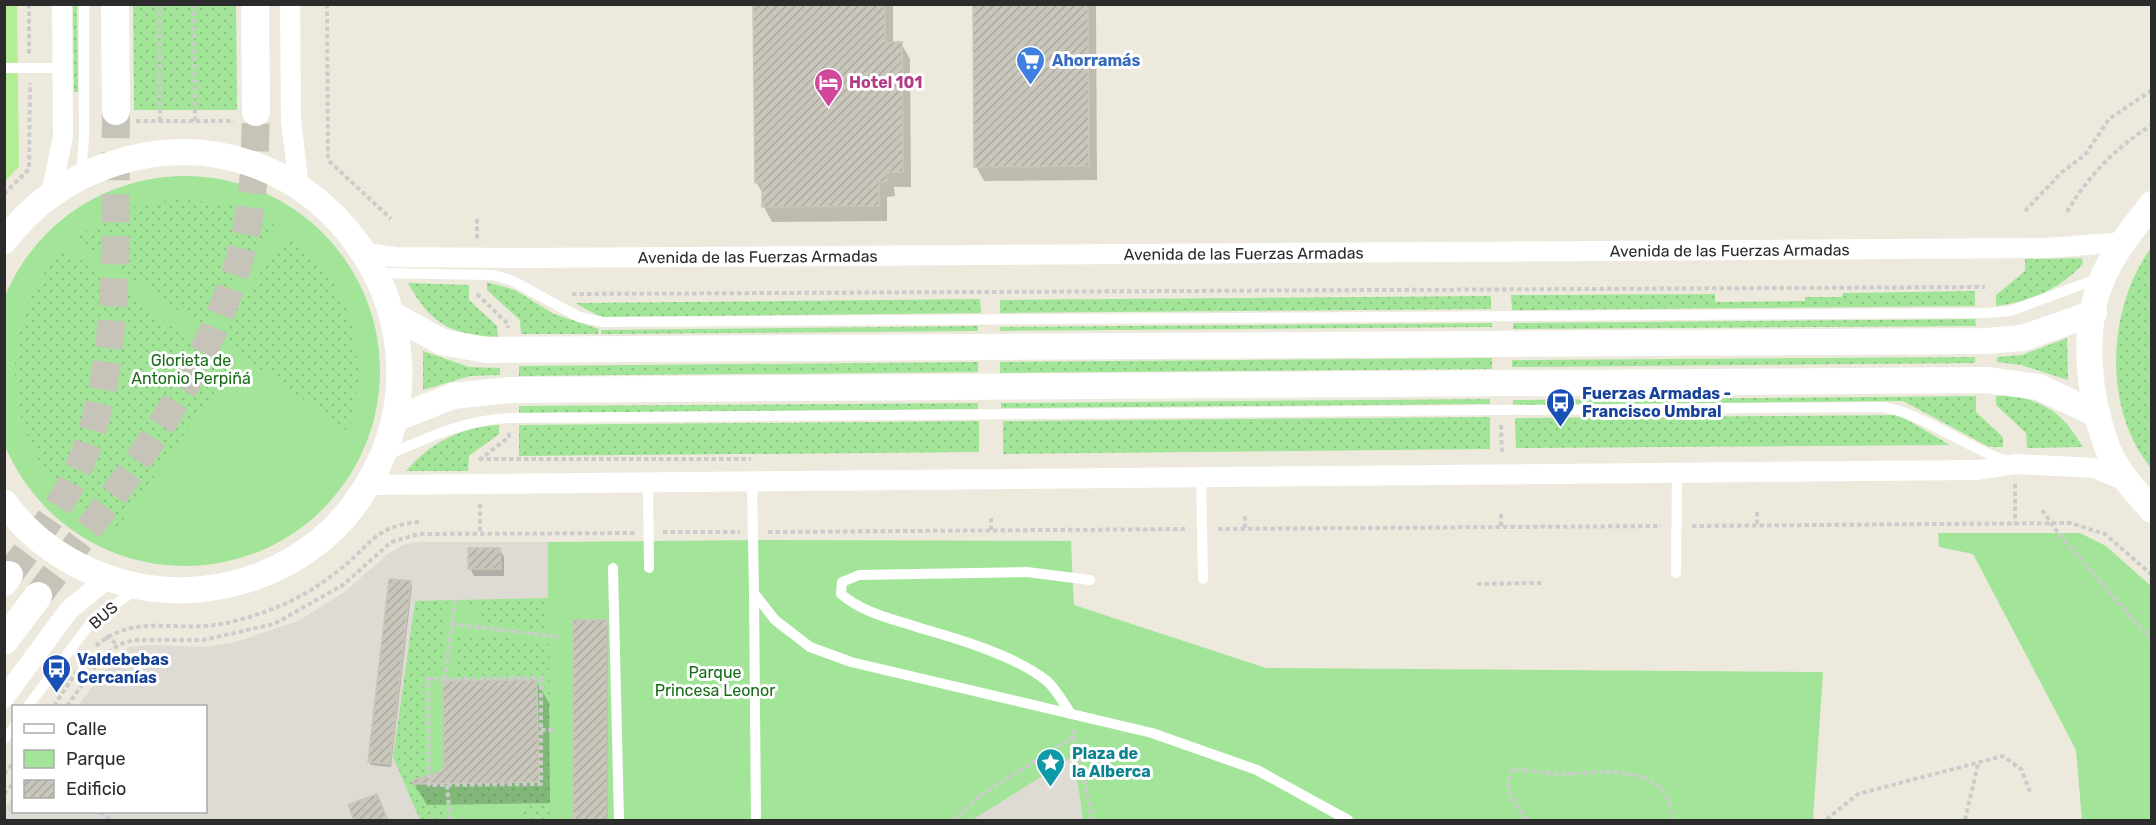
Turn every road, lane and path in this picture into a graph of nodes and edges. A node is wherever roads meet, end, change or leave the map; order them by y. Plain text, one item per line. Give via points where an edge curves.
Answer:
1 (29, 4) edge
2 (62, 4) edge
3 (84, 4) edge
4 (115, 4) edge
5 (159, 4) edge
6 (194, 4) edge
7 (255, 4) edge
8 (290, 4) edge
9 (327, 4) edge
10 (4, 68) edge
11 (29, 68) junction
12 (63, 68) junction
13 (2151, 90) edge
14 (121, 116) joint
15 (248, 116) joint
16 (160, 121) junction
17 (195, 121) junction
18 (2151, 125) edge
19 (80, 177) junction
20 (299, 187) junction
21 (4, 194) edge
22 (51, 194) junction
23 (2151, 204) edge
24 (2025, 211) dead end
25 (2067, 212) dead end
26 (391, 219) dead end
27 (477, 219) dead end
28 (4, 241) edge
29 (2123, 242) junction
30 (477, 246) dead end
31 (371, 263) junction
32 (2103, 277) junction
33 (1985, 287) dead end
34 (477, 294) dead end
35 (572, 294) dead end
36 (2094, 313) junction
37 (393, 315) junction
38 (508, 335) dead end
39 (2098, 415) junction
40 (395, 418) junction
41 (1501, 418) dead end
42 (509, 425) dead end
43 (1502, 453) dead end
44 (383, 458) junction
45 (2015, 464) junction
46 (479, 465) dead end
47 (1677, 472) junction
48 (1201, 475) junction
49 (752, 481) junction
50 (2126, 481) junction
51 (648, 482) junction
52 (2015, 484) dead end
53 (369, 485) junction
54 (480, 494) dead end
55 (2042, 510) dead end
56 (2151, 510) edge
57 (1757, 512) dead end
58 (6, 513) edge
59 (1501, 514) dead end
60 (1245, 516) dead end
61 (991, 518) dead end
62 (2015, 523) junction
63 (2050, 524) junction
64 (1677, 526) junction
65 (1757, 526) junction
66 (1501, 527) junction
67 (1202, 529) junction
68 (1245, 529) junction
69 (991, 531) junction
70 (649, 532) junction
71 (752, 532) junction
72 (480, 534) junction
73 (613, 568) dead end
74 (649, 568) dead end
75 (1677, 573) dead end
76 (2151, 574) edge
77 (108, 578) junction
78 (1203, 579) dead end
79 (1090, 580) dead end
80 (1544, 583) dead end
81 (1477, 584) dead end
82 (141, 587) junction
83 (754, 593) junction
84 (38, 596) tunnel mouth
85 (455, 600) dead end
86 (452, 624) junction
87 (97, 630) dead end
88 (559, 637) dead end
89 (2151, 641) edge
90 (4, 642) edge
91 (118, 645) junction
92 (79, 667) dead end
93 (445, 679) junction
94 (4, 698) edge
95 (29, 705) edge
96 (55, 705) edge
97 (68, 705) edge
98 (1071, 714) junction
99 (541, 730) junction
100 (554, 730) dead end
101 (1074, 736) junction
102 (1978, 764) junction
103 (447, 785) junction
104 (2030, 792) dead end
105 (450, 820) edge
106 (619, 820) edge
107 (756, 820) edge
108 (953, 820) edge
109 (1093, 820) edge
110 (1348, 820) edge
111 (1527, 820) edge
112 (1674, 820) edge
113 (1828, 820) edge
114 (1965, 820) edge

1 - 11 path
2 - 12 street
3 - 19 lane via 84,138
4 - 14 main road
5 - 16 path
6 - 17 path
7 - 15 main road
8 - 20 street via 291,120
9 - 26 path via 328,160
10 - 11 lane
11 - 12 lane
11 - 21 path via 29,170
12 - 22 street via 62,143
13 - 24 path via 2109,119 2085,155 2062,172
14 - 16 path
15 - 17 path
16 - 17 path
18 - 25 path via 2113,152
19 - 20 street via 128,159 204,154 253,165
19 - 22 street
20 - 31 street via 329,210
22 - 28 street
23 - 29 street
27 - 30 path
29 - 31 street, Avenida de las Fuerzas Armadas via 2048,248 420,258
29 - 32 street
31 - 32 lane via 493,275 511,280 579,317 603,322 1986,313 2010,311
31 - 37 street
32 - 36 street
33 - 35 path
34 - 38 path via 508,324
36 - 37 street via 2023,338 1986,341 486,350 442,342
36 - 39 street via 2091,362
37 - 40 street via 400,367
39 - 40 street via 2038,387 1987,380 509,390 453,396
39 - 50 street via 2108,448
40 - 44 street
41 - 43 path
42 - 46 path via 509,437 479,459
44 - 45 lane via 455,427 509,418 1884,407 1901,411 1978,451
44 - 53 street
45 - 47 street via 1978,470
45 - 50 street via 2094,468
47 - 48 street
47 - 64 lane
48 - 49 street
48 - 67 lane
49 - 51 street
49 - 71 lane
50 - 56 street
51 - 53 street
51 - 70 lane
52 - 62 path
53 - 82 street via 327,535 280,567 217,588
54 - 72 path
55 - 63 path
57 - 65 path
58 - 77 street via 56,552
59 - 66 path
60 - 68 path
61 - 69 path
62 - 63 path
62 - 65 path
63 - 76 path via 2070,524 2105,534
63 - 89 path
64 - 65 path
64 - 66 path
64 - 75 lane
66 - 68 path
67 - 68 path
67 - 69 path
67 - 78 lane
69 - 71 path
70 - 71 path
70 - 72 path
70 - 74 lane
71 - 83 lane
72 - 91 path via 403,537 391,542 343,585 274,624 203,640 133,640
73 - 106 lane
77 - 82 street
77 - 94 street via 69,610
79 - 98 lane via 1027,572 860,575 842,582 841,594 853,605 1001,656 1047,681
80 - 81 path
82 - 95 lane, BUS via 93,620
83 - 98 lane via 775,620 810,647 851,662
83 - 107 lane
84 - 90 main road
85 - 86 path
86 - 88 path
86 - 93 path
87 - 91 path
91 - 97 path via 100,660
92 - 96 path
93 - 99 path via 540,678
93 - 103 path via 428,679 429,785
98 - 101 path
98 - 110 lane via 1152,733 1257,770
99 - 100 path
99 - 103 path via 541,784
101 - 108 path via 980,796
101 - 109 path
102 - 104 path via 2003,756 2021,769
102 - 113 path via 1858,794
102 - 114 path
103 - 105 path
111 - 112 path via 1509,793 1507,781 1511,771 1636,775 1663,790 1672,805

